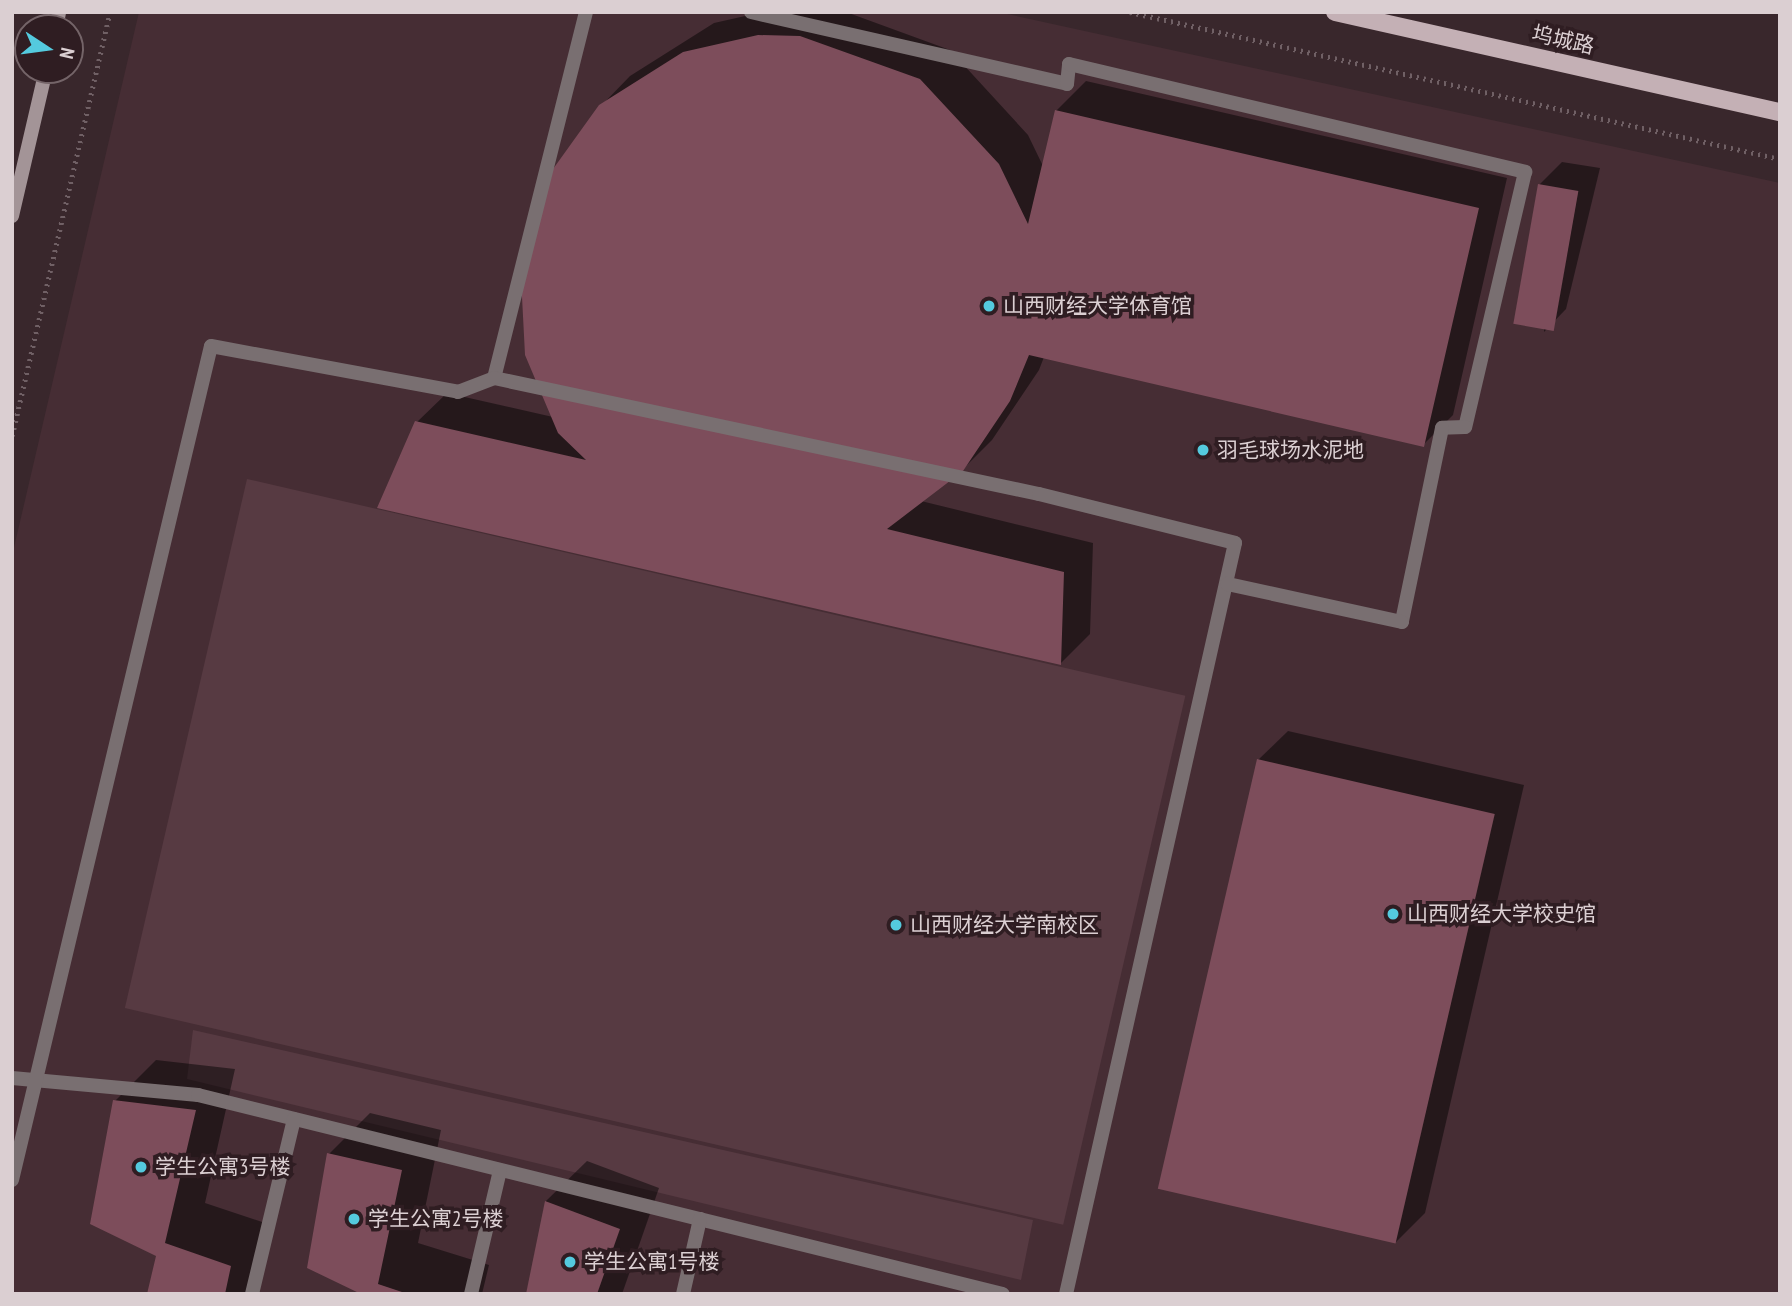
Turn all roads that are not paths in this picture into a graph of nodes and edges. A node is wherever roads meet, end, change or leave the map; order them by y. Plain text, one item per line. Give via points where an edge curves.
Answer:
1 (586, 12) edge
2 (751, 12) edge
3 (1335, 12) edge
4 (43, 84) edge
5 (1780, 112) edge
6 (12, 216) edge
7 (494, 378) junction
8 (1227, 584) junction
9 (12, 1078) edge
10 (36, 1080) junction
11 (294, 1119) junction
12 (500, 1170) junction
13 (12, 1180) edge
14 (700, 1219) junction
15 (252, 1294) edge
16 (471, 1294) edge
17 (683, 1294) edge
18 (1003, 1294) edge
19 (1066, 1294) edge

1 - 7 street
2 - 8 street via 1066,84 1069,64 1525,172 1465,427 1442,428 1402,622
3 - 5 main road, 坞城路
4 - 6 main road
7 - 8 street via 1189,529 1236,543
7 - 10 street via 458,392 211,346
8 - 19 street
9 - 10 street
10 - 11 street via 198,1095
10 - 13 street
11 - 12 street
11 - 15 street
12 - 14 street
12 - 16 street
14 - 17 street
14 - 18 street

